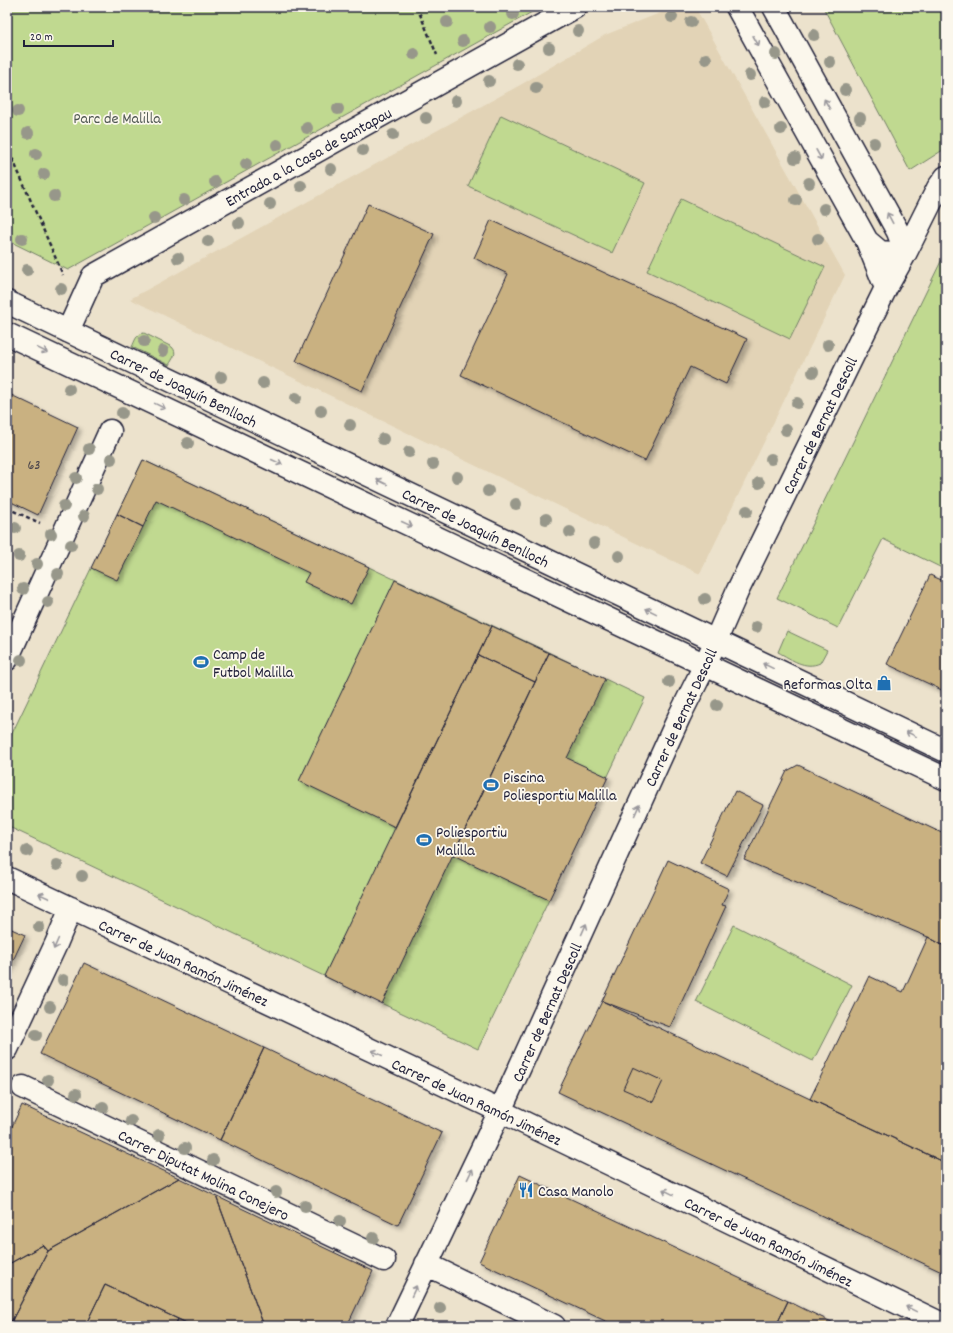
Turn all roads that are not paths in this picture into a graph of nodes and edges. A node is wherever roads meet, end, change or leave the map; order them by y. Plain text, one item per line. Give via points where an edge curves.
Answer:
1 (575, 7) edge
2 (737, 7) edge
3 (774, 7) edge
4 (946, 177) edge
5 (867, 241) junction
6 (905, 254) junction
7 (886, 288) junction
8 (7, 302) edge
9 (68, 331) junction
10 (7, 334) edge
11 (110, 432) dead end
12 (716, 641) junction
13 (7, 659) edge
14 (705, 665) junction
15 (946, 751) edge
16 (946, 780) edge
17 (7, 878) edge
18 (71, 908) junction
19 (7, 1049) edge
20 (23, 1087) dead end
21 (500, 1111) junction
22 (384, 1260) dead end
23 (426, 1264) junction
24 (397, 1326) edge
25 (554, 1326) edge
26 (946, 1326) edge

1 - 9 street, Entrada a la Casa de Santapau via 93,276
2 -> 5 street
6 -> 3 street via 892,221
4 - 6 street, Carrer de Bernat Descoll
5 - 6 street via 880,252
5 - 7 street
6 - 7 street, Carrer de Bernat Descoll
7 - 12 street, Carrer de Bernat Descoll via 737,592
8 - 9 street, Carrer de Joaquín Benlloch
12 -> 9 street, Carrer de Joaquín Benlloch
10 -> 14 street, Carrer de Joaquín Benlloch
11 - 13 street
12 - 14 street, Carrer de Bernat Descoll
15 -> 12 street, Carrer de Joaquín Benlloch
14 - 16 street, Carrer de Joaquín Benlloch
21 -> 14 street, Carrer de Bernat Descoll
18 -> 17 street, Carrer de Juan Ramón Jiménez
18 -> 19 street
21 -> 18 street, Carrer de Juan Ramón Jiménez
20 - 22 street, Carrer Diputat Molina Conejero
23 -> 21 street, Carrer de Bernat Descoll
26 -> 21 street, Carrer de Juan Ramón Jiménez
24 -> 23 street, Carrer de Bernat Descoll
23 - 25 street

